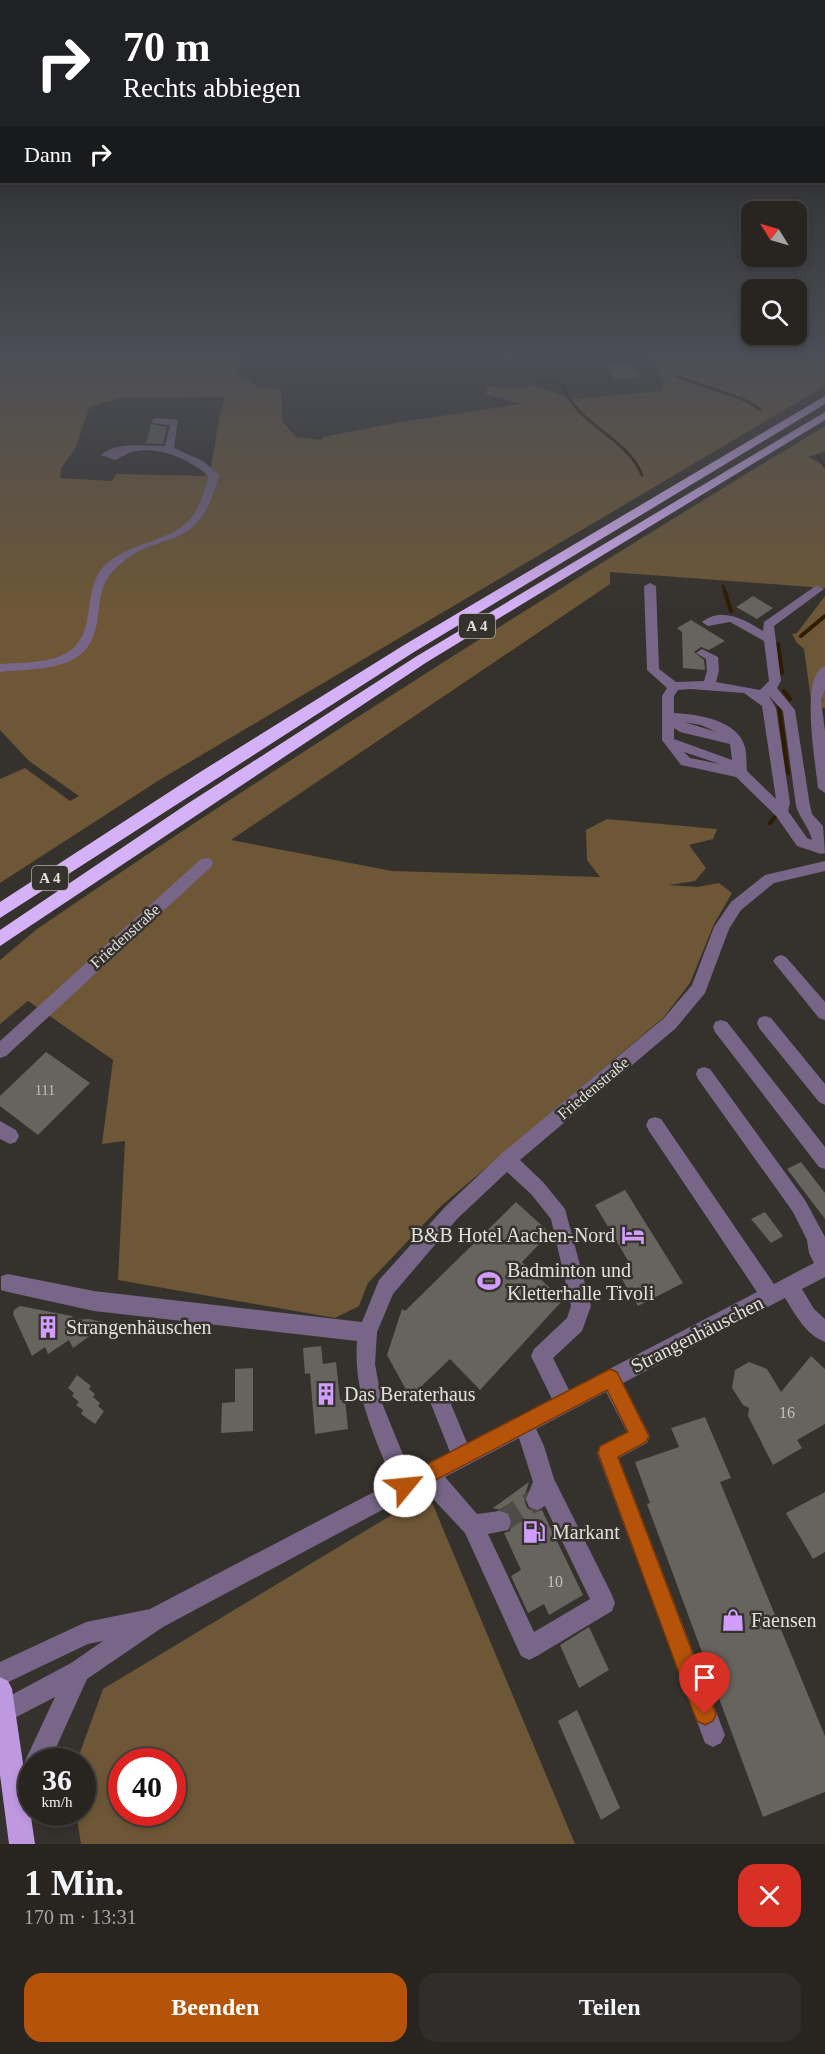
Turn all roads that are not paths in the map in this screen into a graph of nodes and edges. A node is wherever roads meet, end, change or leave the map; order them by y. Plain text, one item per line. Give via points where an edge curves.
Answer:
1 (171, 440) edge
2 (754, 440) edge
3 (782, 440) edge
4 (169, 449) junction
5 (128, 450) dead end
6 (650, 586) dead end
7 (818, 589) dead end
8 (708, 622) dead end
9 (769, 634) junction
10 (702, 653) dead end
11 (0, 668) edge
12 (825, 670) edge
13 (708, 686) junction
14 (674, 687) junction
15 (765, 693) junction
16 (667, 717) junction
17 (740, 773) junction
18 (825, 788) edge
19 (781, 812) junction
20 (824, 854) edge
21 (206, 863) dead end
22 (0, 911) edge
23 (0, 939) edge
24 (781, 961) dead end
25 (825, 1013) edge
26 (765, 1023) dead end
27 (721, 1027) dead end
28 (0, 1051) edge
29 (704, 1074) dead end
30 (825, 1097) edge
31 (655, 1125) dead end
32 (507, 1160) junction
33 (825, 1161) edge
34 (824, 1269) edge
35 (8, 1283) dead end
36 (780, 1291) junction
37 (367, 1332) junction
38 (825, 1332) edge
39 (610, 1378) junction
40 (439, 1399) dead end
41 (565, 1403) junction
42 (523, 1424) junction
43 (462, 1455) junction
44 (430, 1472) junction
45 (405, 1486) junction
46 (500, 1522) tunnel mouth
47 (473, 1525) junction
48 (155, 1619) junction
49 (79, 1671) junction
50 (0, 1674) edge
51 (1, 1705) edge
52 (713, 1736) dead end
53 (43, 1748) edge
54 (21, 1832) edge

1 - 4 street
2 - 22 highway, A 4 via 409,647
3 - 23 highway, A 4 via 422,659
4 - 5 street
4 - 11 street via 214,475 196,521 179,534 130,552 103,574 88,639 74,653 52,661
6 - 14 street via 653,670
7 - 9 street via 777,616 768,625
8 - 9 street via 732,618
9 - 15 street via 775,681
10 - 13 street via 712,657
12 - 18 street via 815,707
13 - 14 street
13 - 15 street
14 - 16 street via 668,696
15 - 19 street via 783,803
15 - 20 street via 789,710 803,806 816,826
16 - 17 street via 668,740 729,760
16 - 17 street via 685,729 735,741
17 - 19 street
19 - 20 street via 802,842
20 - 32 street, Friedenstraße via 779,876 736,906 722,927 699,988 670,1023
21 - 28 street, Friedenstraße
24 - 25 street
26 - 30 street
27 - 33 street
29 - 34 street via 799,1206 816,1238
31 - 36 street
32 - 37 street, Friedenstraße via 451,1213 386,1287
32 - 41 street via 559,1215 581,1306 575,1324 541,1356
34 - 36 street, Strangenhäuschen
35 - 37 street via 94,1300
36 - 38 street
36 - 39 street, Strangenhäuschen
37 - 45 street, Friedenstraße via 365,1364 372,1403
39 - 41 street, Strangenhäuschen
39 - 52 street via 640,1436 607,1453
40 - 43 street
41 - 42 street, Strangenhäuschen
42 - 43 street, Strangenhäuschen
42 - 47 street via 534,1446 540,1490 604,1603 529,1648
43 - 44 street, Strangenhäuschen
44 - 45 street, Strangenhäuschen
44 - 47 street via 443,1493
45 - 48 street, Strangenhäuschen
46 - 47 street
48 - 49 street, Strangenhäuschen
48 - 50 street, Strangenhäuschen via 86,1633
49 - 51 street, Strangenhäuschen
49 - 53 street
51 - 54 main road

